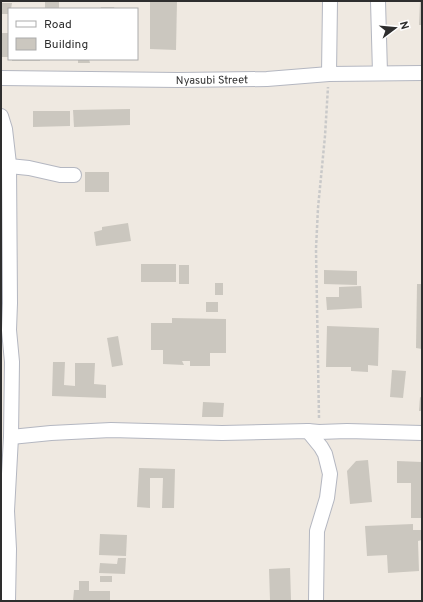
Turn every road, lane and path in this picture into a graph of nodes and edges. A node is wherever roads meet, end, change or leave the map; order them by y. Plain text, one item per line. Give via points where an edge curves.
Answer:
1 (330, 1) edge
2 (378, 1) edge
3 (380, 73) junction
4 (422, 73) edge
5 (329, 74) junction
6 (1, 78) edge
7 (1, 116) edge
8 (9, 166) junction
9 (74, 175) dead end
10 (313, 432) junction
11 (422, 432) edge
12 (11, 437) junction
13 (5, 547) edge
14 (8, 601) edge
15 (316, 601) edge

1 - 5 street
2 - 3 street
3 - 4 street, Nyasubi Street
3 - 5 street, Nyasubi Street
5 - 6 street, Nyasubi Street via 267,79 186,80
5 - 10 path via 316,249
7 - 8 street
8 - 9 street
8 - 12 street
10 - 11 street
10 - 12 street via 111,430
10 - 15 street via 326,454 330,474 327,498 317,531
12 - 13 street
13 - 14 street

